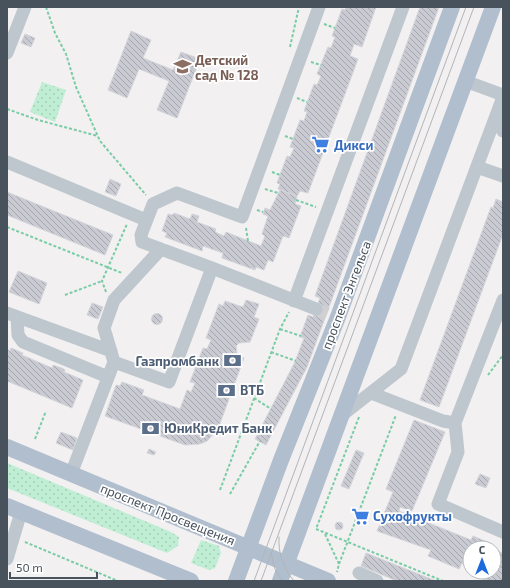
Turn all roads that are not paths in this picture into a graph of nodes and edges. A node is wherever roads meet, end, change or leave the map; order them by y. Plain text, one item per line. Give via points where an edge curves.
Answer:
1 (25, 7) edge
2 (319, 7) edge
3 (403, 7) edge
4 (452, 7) edge
5 (493, 7) edge
6 (7, 53) edge
7 (465, 81) junction
8 (503, 96) edge
9 (495, 118) junction
10 (503, 131) edge
11 (7, 162) edge
12 (477, 167) junction
13 (503, 176) edge
14 (146, 220) junction
15 (161, 250) junction
16 (212, 268) junction
17 (503, 300) edge
18 (294, 301) junction
19 (327, 314) junction
20 (12, 315) edge
21 (112, 357) junction
22 (108, 377) junction
23 (371, 393) junction
24 (341, 416) junction
25 (455, 423) junction
26 (7, 447) edge
27 (71, 474) junction
28 (14, 509) edge
29 (503, 532) edge
30 (249, 547) junction
31 (7, 560) edge
32 (287, 563) junction
33 (359, 573) dead end
34 (332, 576) edge
35 (191, 581) edge
36 (236, 581) edge
37 (280, 581) edge
38 (378, 581) edge

1 - 6 street
2 - 14 street via 242,217 176,193 153,204
3 - 18 street
4 - 19 main road, проспект Энгельса
5 - 7 main road
7 - 8 street
7 - 24 main road
8 - 9 street
9 - 10 street
9 - 12 street
11 - 14 street
12 - 13 street
12 - 23 street via 401,369
14 - 15 street via 141,235 142,242
15 - 16 street
15 - 21 street via 114,300 104,328
16 - 18 street
16 - 21 street via 169,382
17 - 25 street
18 - 19 street
19 - 30 main road, проспект Энгельса via 281,460
20 - 21 street
20 - 22 street via 23,342
21 - 22 street
22 - 27 street
23 - 24 street
23 - 25 street via 443,421
24 - 32 main road
25 - 29 street via 458,452 438,504
26 - 27 main road, проспект Просвещения
27 - 30 main road, проспект Просвещения
28 - 31 street via 13,537
28 - 35 main road
30 - 32 main road, проспект Просвещения
30 - 36 main road, проспект Энгельса
32 - 34 main road, проспект Просвещения
32 - 37 main road
33 - 38 street

